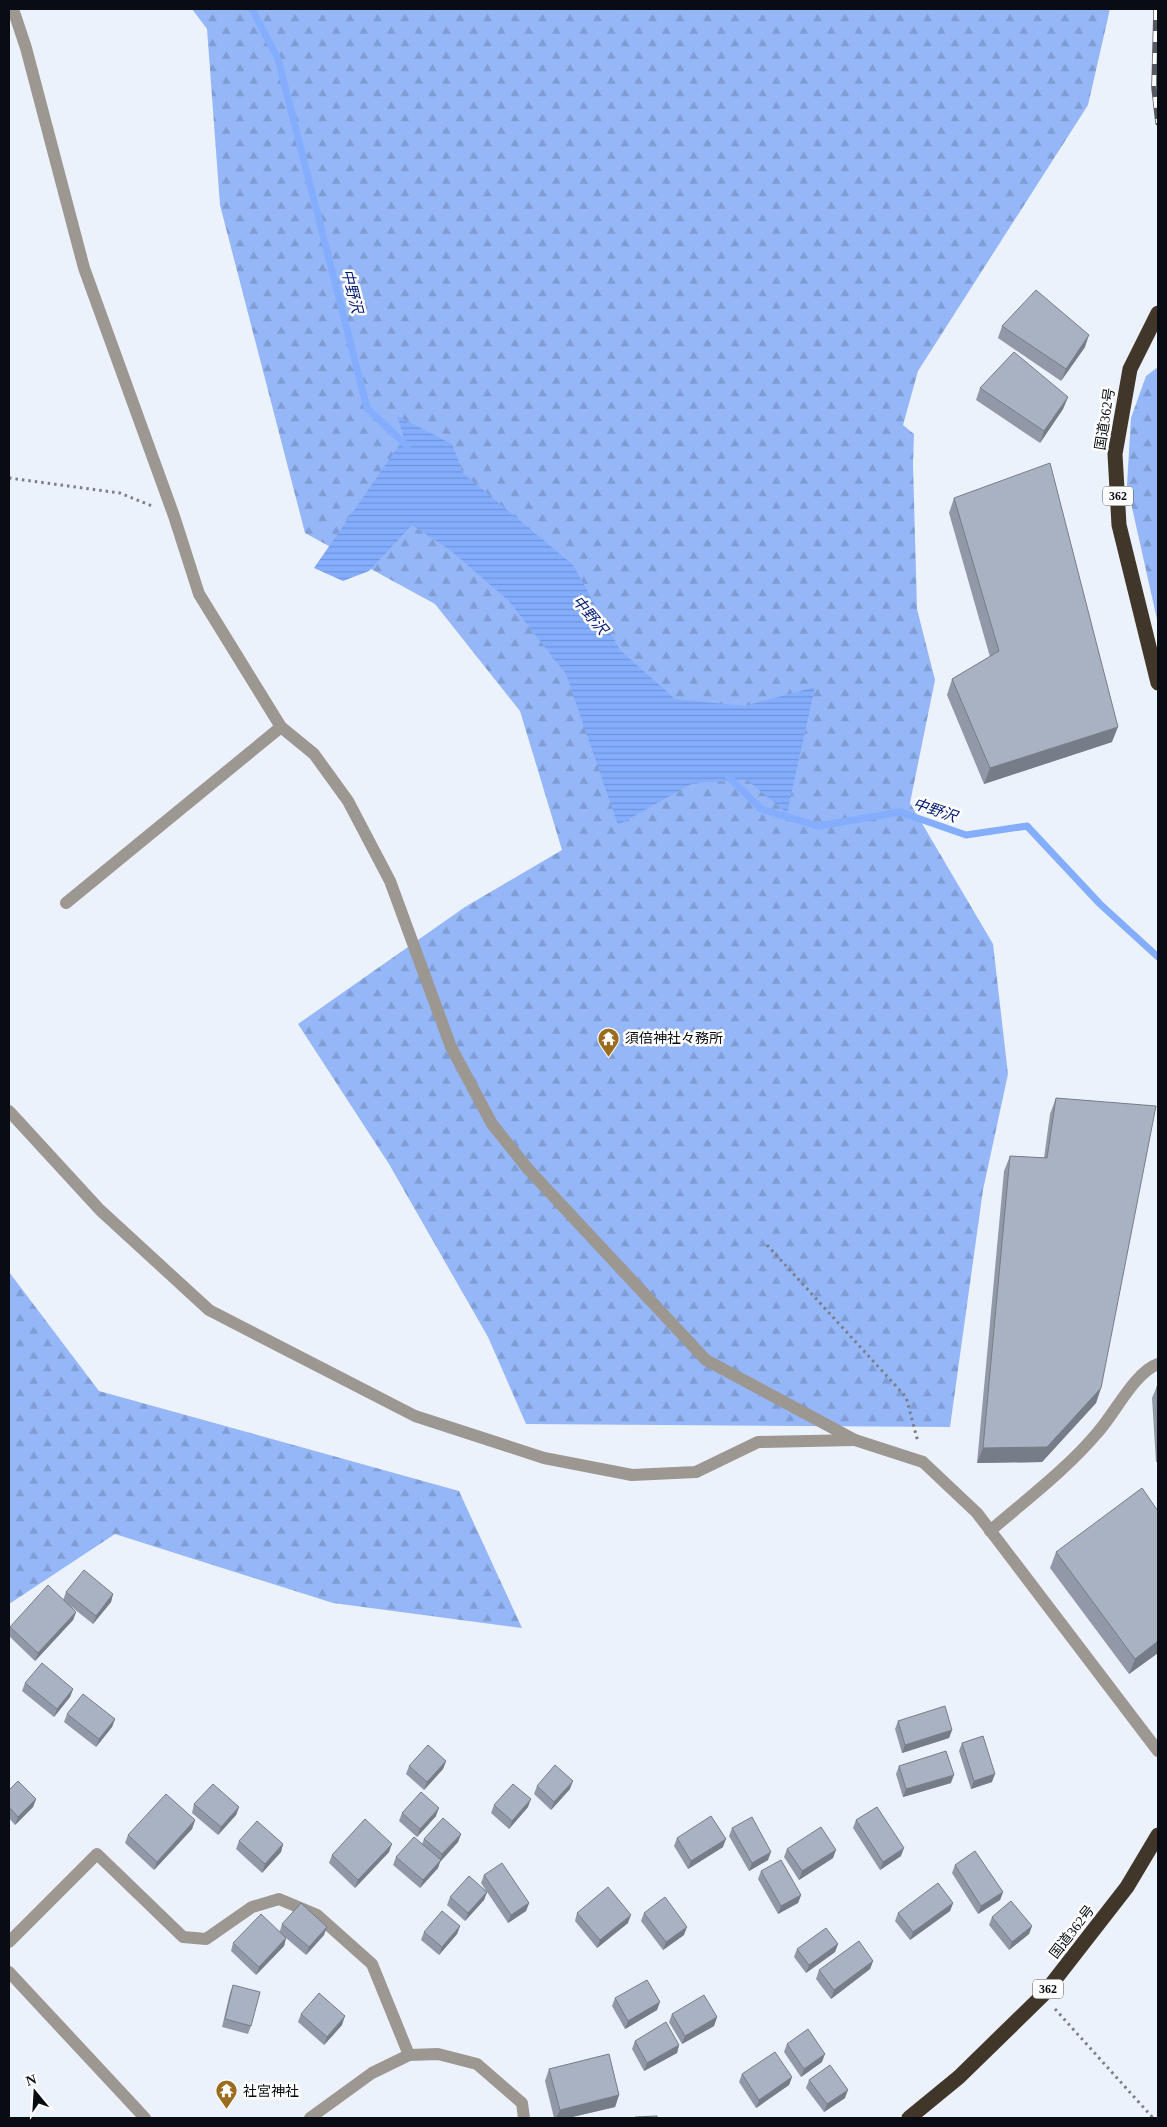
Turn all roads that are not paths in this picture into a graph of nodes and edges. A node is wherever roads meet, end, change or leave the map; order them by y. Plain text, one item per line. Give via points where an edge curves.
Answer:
1 (13, 9) edge
2 (1158, 313) edge
3 (1158, 683) edge
4 (281, 727) junction
5 (66, 903) dead end
6 (9, 1111) edge
7 (1158, 1364) edge
8 (855, 1440) junction
9 (990, 1531) junction
10 (1158, 1751) edge
11 (1158, 1835) edge
12 (9, 1942) edge
13 (9, 1972) edge
14 (409, 2055) junction
15 (145, 2118) edge
16 (310, 2118) edge
17 (524, 2118) edge
18 (909, 2118) edge

1 - 4 street via 84,268 199,594
2 - 3 highway, 国道362号 / 362 via 1130,369 1116,454 1119,525
4 - 5 street
4 - 8 street via 314,754 348,801 390,881 451,1047 492,1124 528,1168 706,1360
6 - 8 street via 100,1210 209,1310 415,1416 544,1458 632,1475 696,1472 758,1442
7 - 9 street via 1138,1377 1098,1433 1072,1460
8 - 9 street via 923,1462 977,1513
9 - 10 street
11 - 18 highway, 国道362号 / 362 via 1127,1887 1043,1995 959,2078
12 - 14 street via 97,1854 184,1937 206,1939 252,1907 279,1898 317,1915 372,1964
13 - 15 street
14 - 16 street via 372,2073
14 - 17 street via 438,2054 477,2064 522,2103

